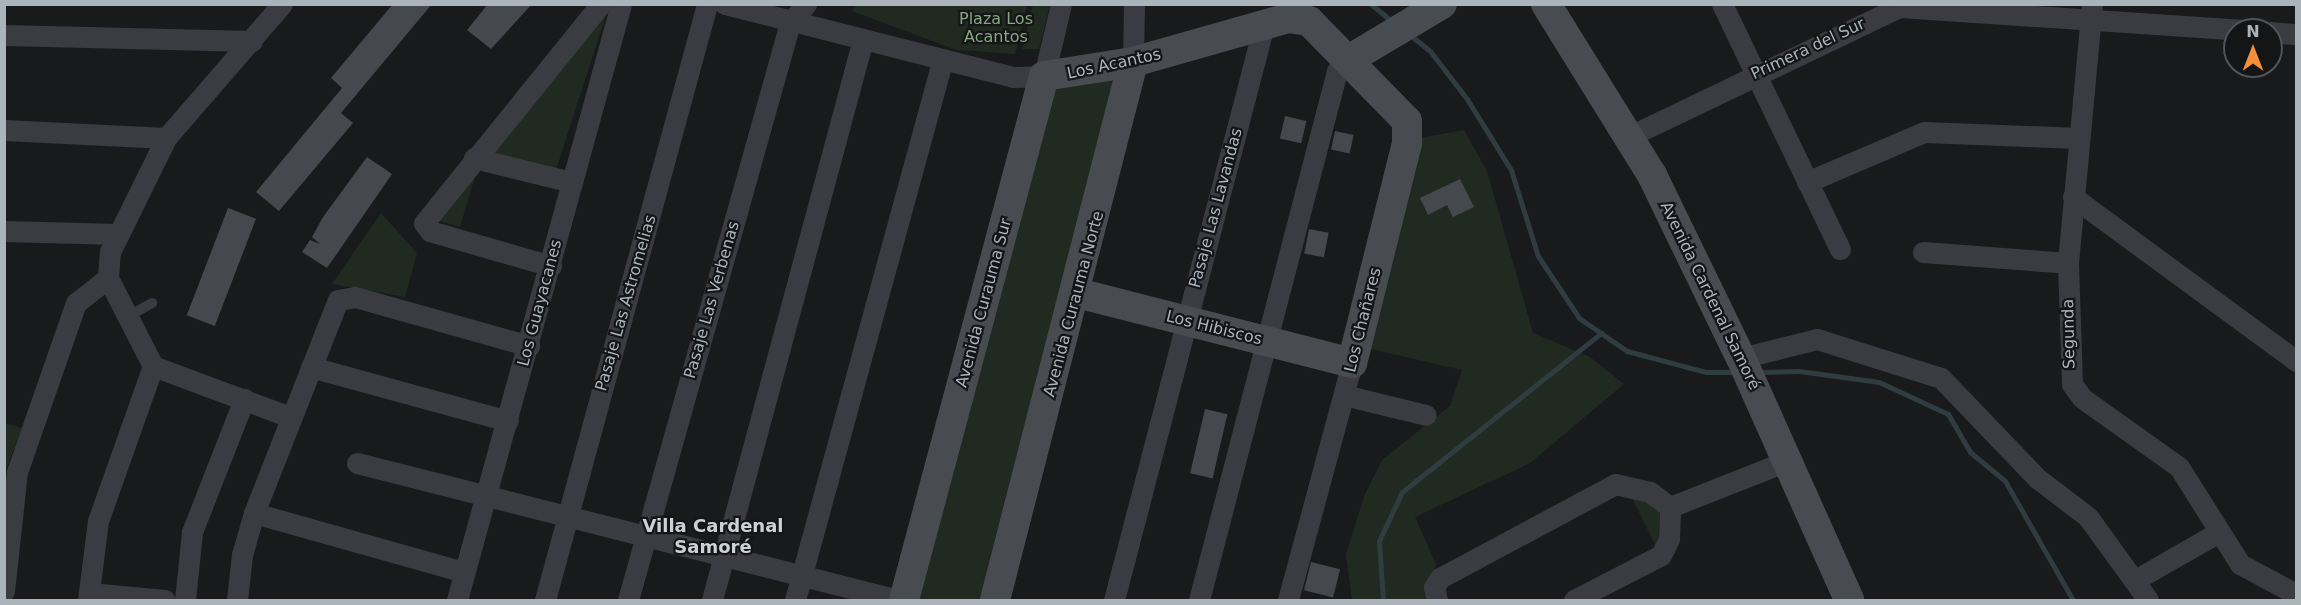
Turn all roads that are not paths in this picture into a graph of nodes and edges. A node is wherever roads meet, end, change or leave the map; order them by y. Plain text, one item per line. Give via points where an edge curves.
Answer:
1 (282, 4) edge
2 (601, 4) edge
3 (621, 4) edge
4 (707, 4) edge
5 (725, 4) edge
6 (806, 4) edge
7 (1061, 4) edge
8 (1134, 4) edge
9 (1442, 4) edge
10 (1546, 4) edge
11 (1722, 4) edge
12 (1899, 6) edge
13 (1985, 7) edge
14 (2091, 11) edge
15 (790, 23) junction
16 (1264, 25) junction
17 (2223, 27) edge
18 (4, 35) edge
19 (252, 41) junction
20 (862, 43) junction
21 (1350, 59) junction
22 (942, 62) junction
23 (1133, 62) junction
24 (1755, 74) junction
25 (1044, 76) junction
26 (4, 130) edge
27 (1630, 136) junction
28 (166, 138) junction
29 (2078, 138) junction
30 (474, 158) junction
31 (572, 182) junction
32 (1807, 182) junction
33 (2073, 197) junction
34 (4, 231) edge
35 (118, 234) junction
36 (1840, 249) dead end
37 (1923, 252) dead end
38 (2068, 263) junction
39 (551, 266) junction
40 (108, 278) junction
41 (1077, 293) junction
42 (152, 303) dead end
43 (127, 317) junction
44 (1187, 321) junction
45 (1270, 342) junction
46 (529, 346) junction
47 (1741, 358) junction
48 (2296, 362) edge
49 (1352, 363) junction
50 (153, 366) junction
51 (311, 367) junction
52 (1344, 395) junction
53 (244, 399) junction
54 (1426, 416) dead end
55 (291, 417) junction
56 (508, 421) junction
57 (1787, 461) junction
58 (357, 463) dead end
59 (488, 497) junction
60 (1670, 507) junction
61 (254, 513) junction
62 (566, 517) junction
63 (2217, 533) junction
64 (645, 536) junction
65 (723, 556) junction
66 (464, 572) junction
67 (801, 576) junction
68 (2135, 580) junction
69 (4, 591) edge
70 (1435, 594) edge
71 (2296, 594) edge
72 (88, 596) edge
73 (165, 600) edge
74 (184, 600) edge
75 (237, 600) edge
76 (457, 600) edge
77 (545, 600) edge
78 (628, 600) edge
79 (712, 600) edge
80 (795, 600) edge
81 (898, 600) edge
82 (904, 600) edge
83 (995, 600) edge
84 (1114, 600) edge
85 (1199, 600) edge
86 (1288, 600) edge
87 (1574, 600) edge
88 (1849, 600) edge
89 (2148, 600) edge

1 - 19 street
2 - 30 street
3 - 31 street, Los Guayacanes
4 - 62 street, Pasaje Las Astromelias
5 - 15 street, Los Acantos
6 - 15 street, Pasaje Las Verbenas
7 - 25 street, Avenida Curauma Sur
8 - 23 street, Avenida Curauma Norte
9 - 21 street
10 - 27 street, Avenida Cardenal Samoré
11 - 24 street
12 - 13 street, Primera del Sur
12 - 24 street, Primera del Sur
13 - 14 street, Primera del Sur
14 - 17 street, Primera del Sur
14 - 29 street, Segunda
15 - 20 street, Los Acantos
15 - 64 street, Pasaje Las Verbenas
16 - 21 street, Los Acantos via 1288,18 1310,21
16 - 23 street, Los Acantos
16 - 44 street, Pasaje Las Lavandas
18 - 19 street
19 - 28 street
20 - 22 street, Los Acantos
20 - 65 street
21 - 45 street via 1337,71
21 - 49 street, Los Chañares via 1407,121 1407,143
22 - 25 street, Los Acantos via 1013,77
22 - 67 street
23 - 25 street, Los Acantos
23 - 41 street, Avenida Curauma Norte
24 - 27 street, Primera del Sur
24 - 32 street
25 - 82 street, Avenida Curauma Sur
26 - 28 street
27 - 47 street, Avenida Cardenal Samoré
28 - 35 street
29 - 32 street via 1924,132
29 - 33 street, Segunda
30 - 31 street
30 - 39 street via 424,223 430,231
31 - 39 street, Los Guayacanes
32 - 36 street
33 - 38 street, Segunda
33 - 48 street
34 - 35 street
35 - 40 street
37 - 38 street
38 - 63 street, Segunda via 2072,384 2082,398 2170,458 2202,498
39 - 46 street, Los Guayacanes
40 - 43 street
40 - 69 street via 76,303 17,472
41 - 44 street, Los Hibiscos
41 - 83 street, Avenida Curauma Norte
42 - 43 lane
43 - 50 street
44 - 45 street, Los Hibiscos
44 - 84 street, Pasaje Las Lavandas
45 - 49 street, Los Hibiscos
45 - 85 street
46 - 51 street via 355,297 338,300
46 - 56 street, Los Guayacanes
47 - 57 street, Avenida Cardenal Samoré
47 - 68 street via 1817,339 1941,378 2037,478 2088,517
49 - 52 street, Los Chañares
50 - 53 street
50 - 72 street via 98,521
51 - 55 street
51 - 56 street
52 - 54 street
52 - 86 street, Los Chañares
53 - 55 street
53 - 74 street via 192,532
55 - 61 street
56 - 59 street, Los Guayacanes
57 - 60 street
57 - 88 street, Avenida Cardenal Samoré
58 - 59 street
59 - 62 street
59 - 66 street, Los Guayacanes
60 - 70 street via 1650,492 1615,484 1440,578
60 - 87 street via 1669,539 1661,555
61 - 66 street
61 - 75 street via 242,555
62 - 64 street
62 - 77 street, Pasaje Las Astromelias
63 - 68 street
63 - 71 street, Segunda via 2251,573
64 - 65 street
64 - 78 street, Pasaje Las Verbenas
65 - 67 street
65 - 79 street
66 - 76 street, Los Guayacanes
67 - 80 street
67 - 81 street
68 - 89 street
72 - 73 street

